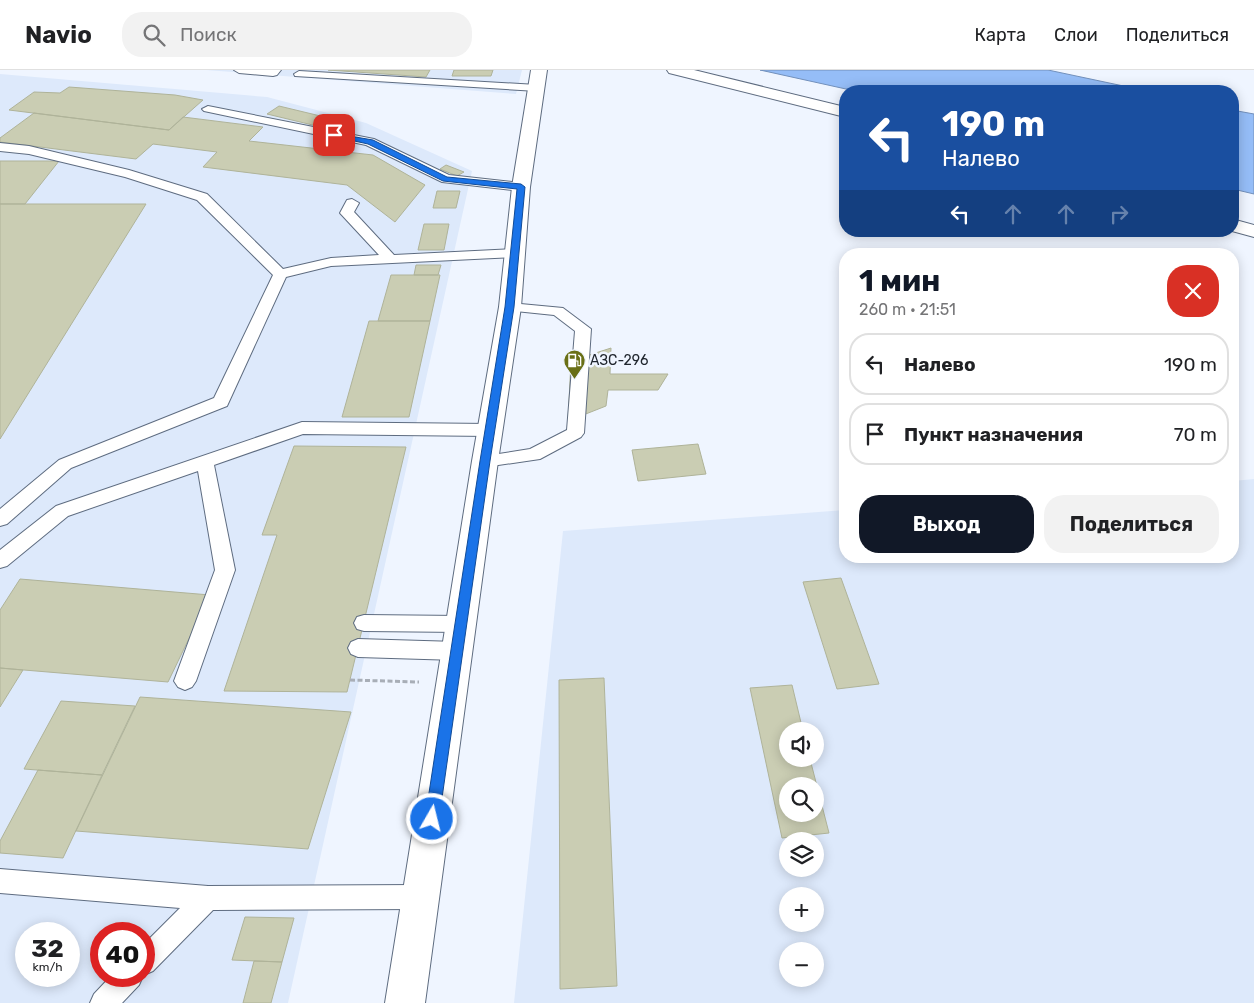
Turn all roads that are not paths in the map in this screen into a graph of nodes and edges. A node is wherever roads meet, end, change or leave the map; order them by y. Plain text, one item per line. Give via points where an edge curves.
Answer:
1 (240, 70) edge
2 (276, 70) edge
3 (675, 70) edge
4 (299, 74) dead end
5 (538, 79) edge
6 (208, 110) dead end
7 (839, 111) edge
8 (0, 146) edge
9 (521, 187) junction
10 (352, 203) dead end
11 (1239, 227) edge
12 (1254, 231) edge
13 (514, 253) junction
14 (390, 259) junction
15 (280, 274) junction
16 (510, 307) junction
17 (490, 430) junction
18 (485, 461) junction
19 (205, 462) junction
20 (0, 519) edge
21 (0, 561) edge
22 (364, 623) dead end
23 (461, 624) junction
24 (358, 648) dead end
25 (457, 651) junction
26 (185, 681) dead end
27 (0, 881) edge
28 (421, 897) junction
29 (208, 898) junction
30 (155, 951) edge
31 (119, 987) edge
32 (103, 1003) edge
33 (405, 1003) edge

1 - 2 lane via 273,73
3 - 7 street
4 - 5 lane via 503,82
5 - 9 street
6 - 9 lane via 370,142 446,179
8 - 15 lane via 129,174 202,197
9 - 13 street
10 - 14 lane via 347,213
11 - 12 street
13 - 14 lane
13 - 16 street
14 - 15 lane via 331,262
15 - 20 lane via 221,402 65,464
16 - 17 street
16 - 18 lane via 558,311 584,330 575,433 534,454
17 - 18 street
17 - 19 lane via 302,428
18 - 23 street
19 - 21 lane via 62,511
19 - 26 lane via 225,570
22 - 23 lane
23 - 25 street
24 - 25 lane
25 - 28 street
27 - 29 lane
28 - 29 lane
28 - 33 street
29 - 30 lane
31 - 32 lane

